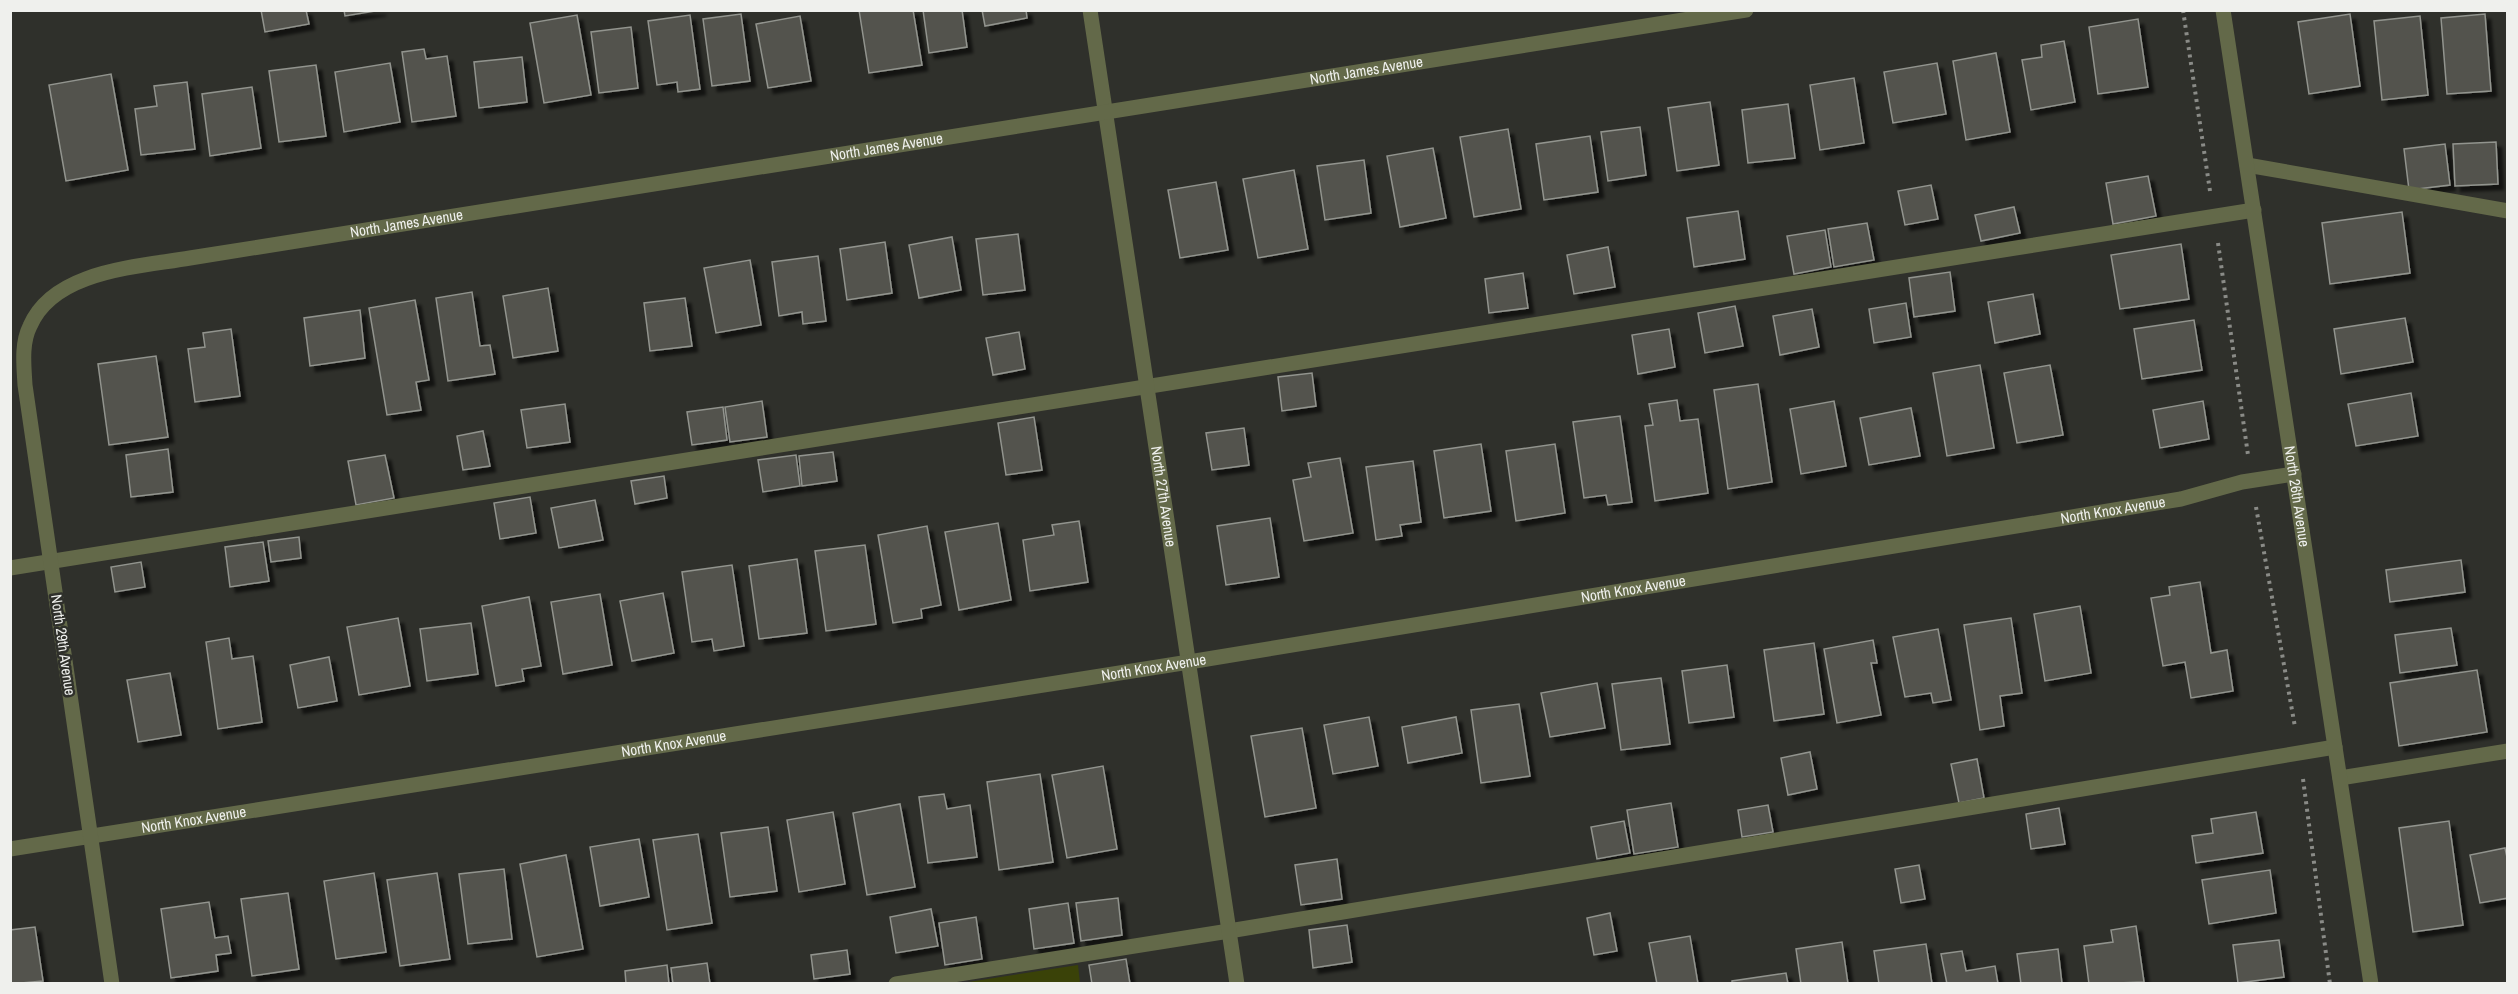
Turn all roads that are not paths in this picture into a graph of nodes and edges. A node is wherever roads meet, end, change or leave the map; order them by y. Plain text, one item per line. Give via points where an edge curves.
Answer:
1 (1090, 10) edge
2 (1746, 10) edge
3 (2223, 10) edge
4 (1105, 112) junction
5 (2247, 165) junction
6 (2254, 210) junction
7 (2508, 211) edge
8 (39, 310) joint
9 (1146, 388) junction
10 (2294, 474) junction
11 (51, 561) junction
12 (10, 568) edge
13 (1189, 662) junction
14 (2335, 747) junction
15 (2508, 751) edge
16 (2340, 778) junction
17 (91, 836) junction
18 (10, 849) edge
19 (1229, 931) junction
20 (112, 984) edge
21 (896, 984) edge
22 (1237, 984) edge
23 (2372, 984) edge

1 - 4 street, North 27th Avenue
2 - 4 street, North James Avenue
3 - 5 street, North 26th Avenue
4 - 8 street, North James Avenue via 104,273 70,285
4 - 9 street, North 27th Avenue
5 - 6 street, North 26th Avenue
5 - 7 street
6 - 9 street
6 - 10 street, North 26th Avenue
8 - 11 street, North 29th Avenue via 30,325 23,358
9 - 11 street
9 - 13 street, North 27th Avenue
10 - 13 street, North Knox Avenue via 2242,482 2181,499
10 - 14 street, North 26th Avenue
11 - 12 street
11 - 17 street, North 29th Avenue
13 - 17 street, North Knox Avenue
13 - 19 street, North 27th Avenue
14 - 16 street, North 26th Avenue
14 - 19 street
15 - 16 street
16 - 23 street, North 26th Avenue
17 - 18 street, North Knox Avenue
17 - 20 street, North 29th Avenue
19 - 21 street
19 - 22 street, North 27th Avenue

